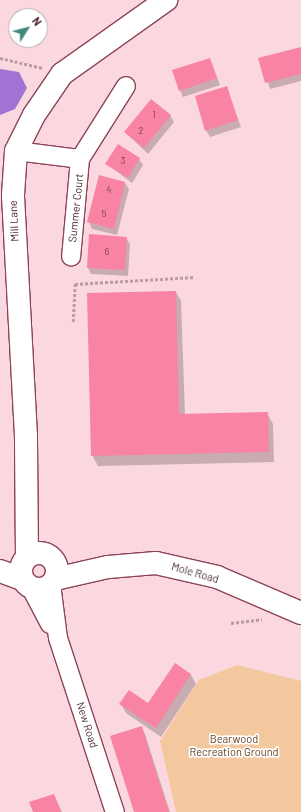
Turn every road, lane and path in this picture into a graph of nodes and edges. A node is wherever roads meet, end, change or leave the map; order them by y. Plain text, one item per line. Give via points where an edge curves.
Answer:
1 (166, 0) edge
2 (0, 58) edge
3 (62, 74) junction
4 (126, 86) dead end
5 (16, 151) junction
6 (80, 159) junction
7 (71, 257) dead end
8 (195, 277) dead end
9 (73, 322) dead end
10 (0, 563) edge
11 (0, 571) edge
12 (38, 571) junction
13 (301, 613) edge
14 (115, 812) edge

1 - 3 street, Mill Lane
2 - 3 path
3 - 5 street, Mill Lane via 34,115
4 - 6 street, Summer Court
5 - 6 street, Summer Court
5 - 12 street, Mill Lane via 13,195 26,508
6 - 7 street, Summer Court
8 - 9 path via 75,284
10 - 12 street, Mole Road
11 - 12 street
12 - 13 street, Mole Road via 156,563 217,577
12 - 14 street, New Road

